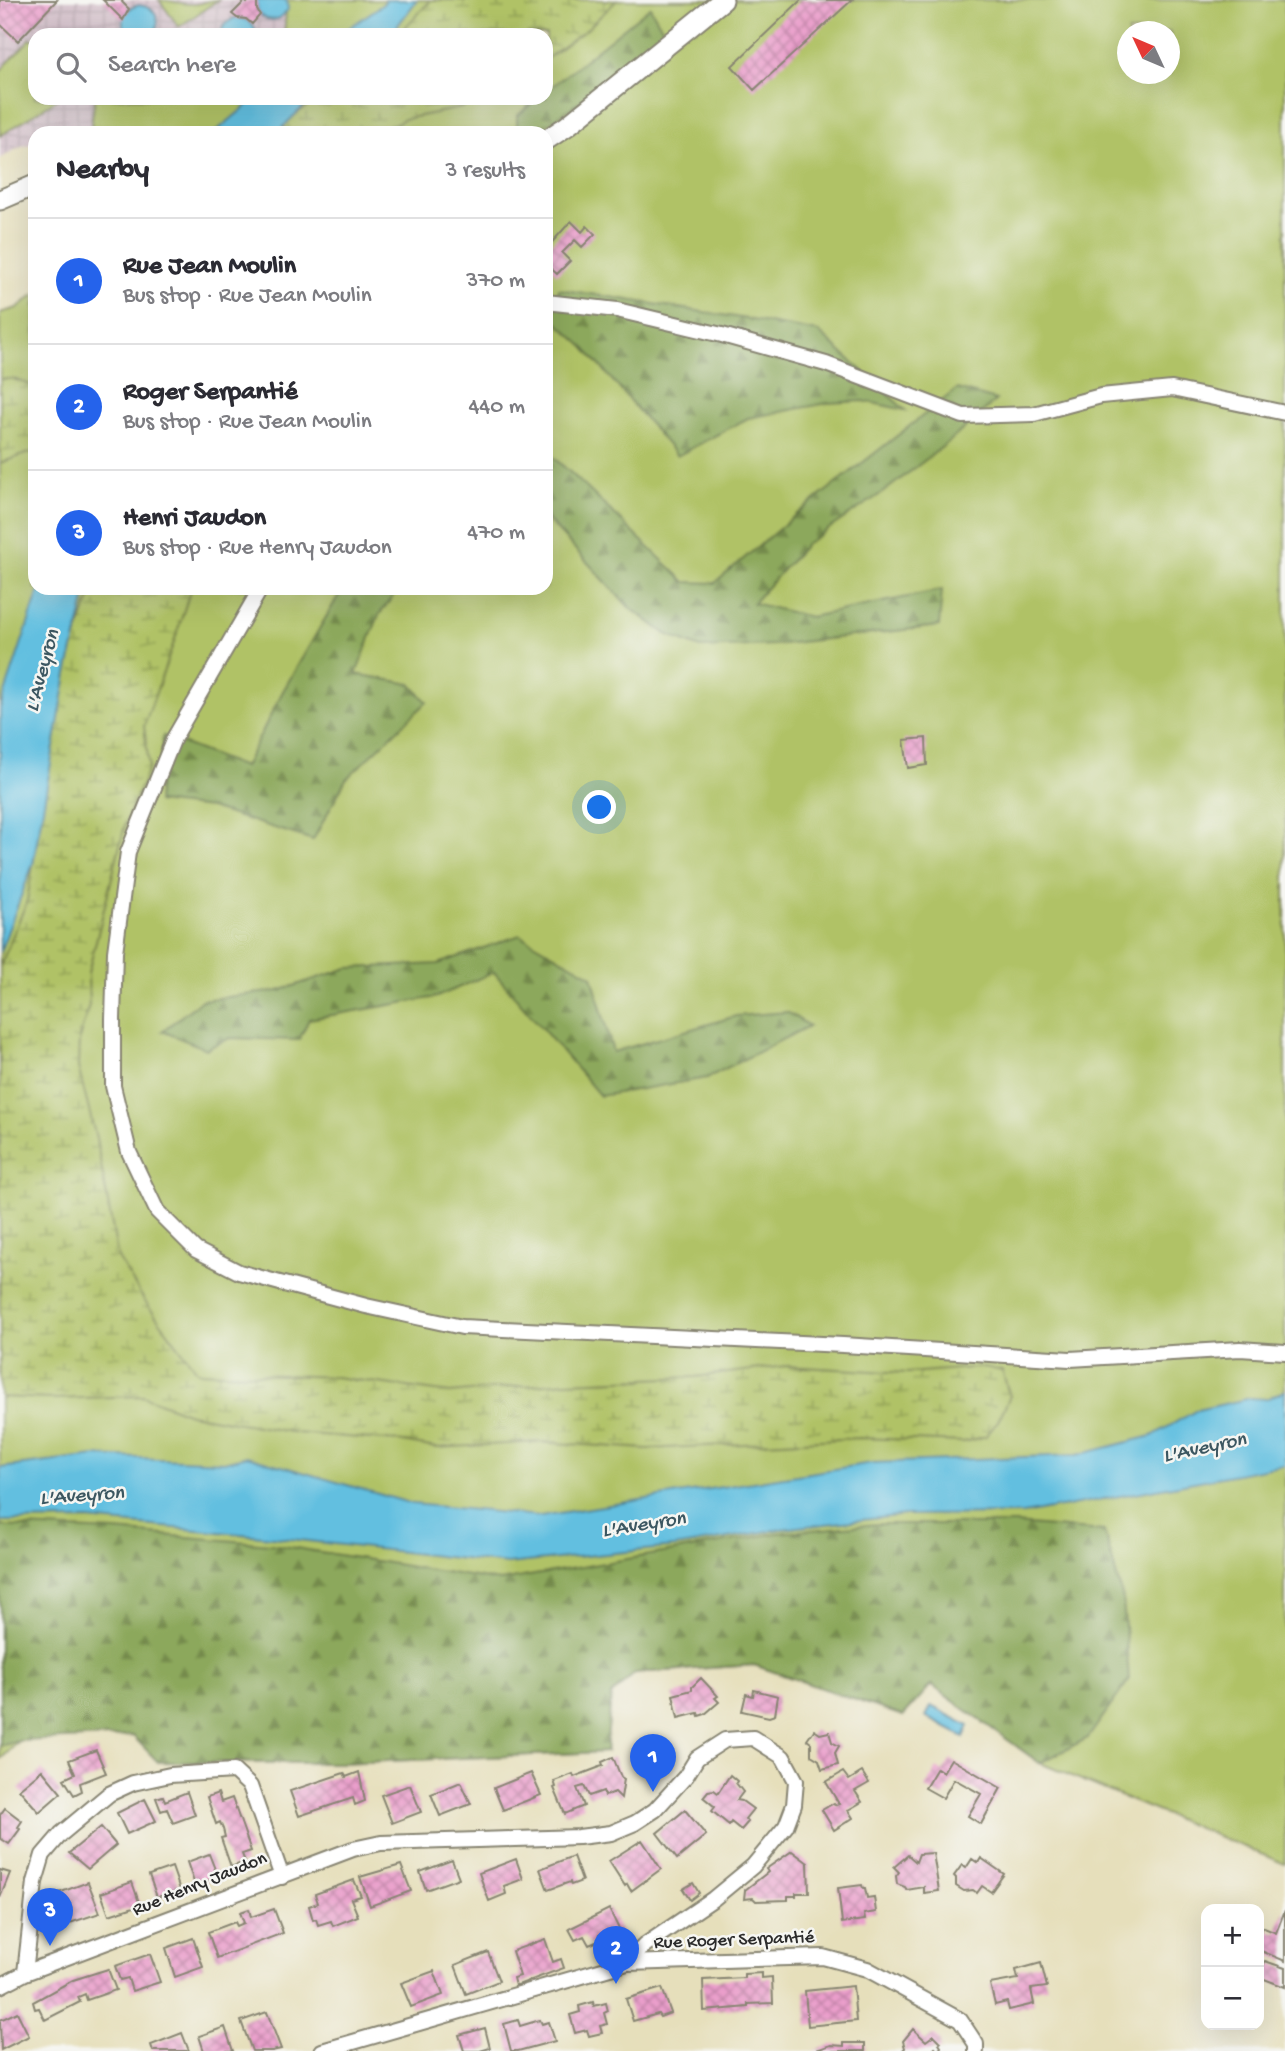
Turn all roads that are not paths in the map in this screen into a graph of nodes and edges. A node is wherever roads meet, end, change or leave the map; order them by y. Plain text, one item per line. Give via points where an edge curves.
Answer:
1 (723, 0) edge
2 (553, 135) edge
3 (28, 188) edge
4 (0, 200) edge
5 (553, 303) edge
6 (1285, 413) edge
7 (257, 595) edge
8 (1285, 1352) edge
9 (282, 1877) junction
10 (627, 1963) junction
11 (25, 1973) junction
12 (0, 1986) edge
13 (322, 2051) edge
14 (976, 2051) edge

1 - 2 street
3 - 4 street
5 - 6 street via 617,310 722,335 826,364 962,416 1034,414 1101,396 1172,389
7 - 8 street via 174,738 128,852 115,952 113,1086 128,1152 157,1211 196,1250 239,1272 462,1327 1070,1359 1240,1349
9 - 10 street via 353,1849 382,1843 611,1833 655,1810 697,1758 725,1740 753,1738 783,1757 796,1781 786,1826 753,1866
9 - 11 street, Rue Henry Jaudon
9 - 11 street, Rue Henry Jaudon via 250,1786 234,1771 170,1775 133,1783 109,1794 61,1834 43,1856 35,1882
10 - 13 street
10 - 14 street, Rue Roger Serpantié via 823,1957 867,1969 960,2020
11 - 12 street, Rue Henry Jaudon

